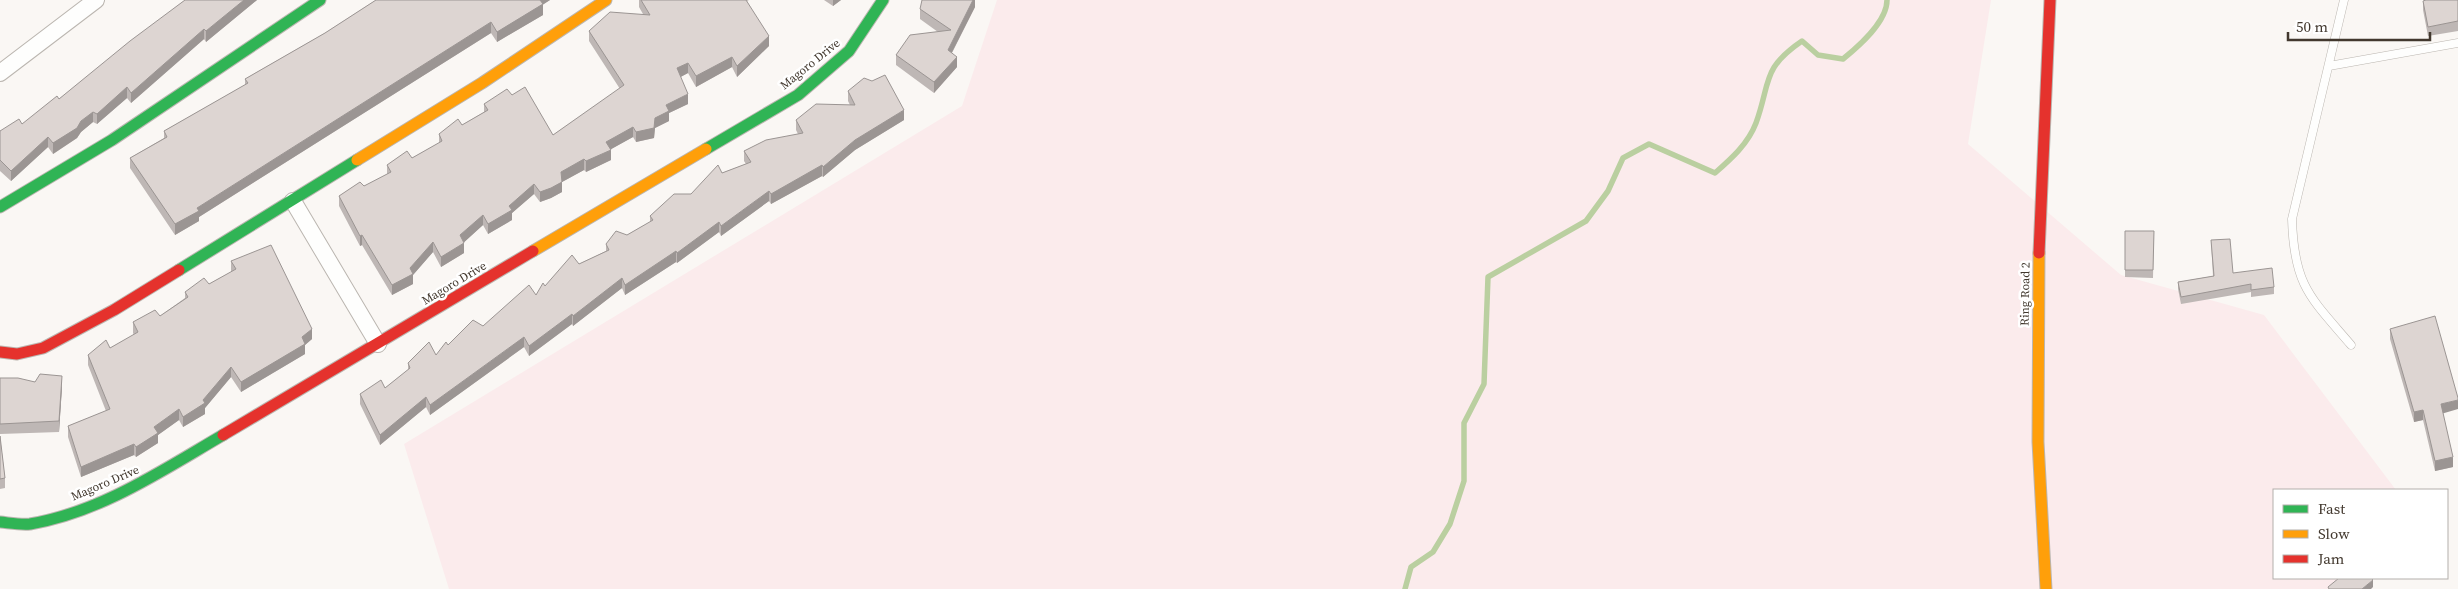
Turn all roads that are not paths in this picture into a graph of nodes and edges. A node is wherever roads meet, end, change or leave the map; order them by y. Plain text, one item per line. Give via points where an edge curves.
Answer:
1 (96, 0) edge
2 (320, 0) edge
3 (606, 0) edge
4 (883, 0) edge
5 (2050, 0) edge
6 (2344, 0) edge
7 (2458, 43) edge
8 (2329, 66) junction
9 (0, 73) edge
10 (293, 201) junction
11 (0, 208) edge
12 (378, 344) junction
13 (2351, 345) dead end
14 (0, 352) edge
15 (0, 522) edge
16 (2046, 589) edge

1 - 9 street
2 - 11 street via 112,140
3 - 10 street via 482,83
4 - 12 street, Magoro Drive via 849,50 798,94
5 - 16 street, Ring Road 2 via 2040,201 2037,362 2039,510
6 - 8 lane
7 - 8 lane
8 - 13 lane via 2292,219 2293,246 2300,278 2309,296
10 - 12 street
10 - 14 street via 114,310 43,348 17,354
12 - 15 street, Magoro Drive via 138,484 84,508 29,524

